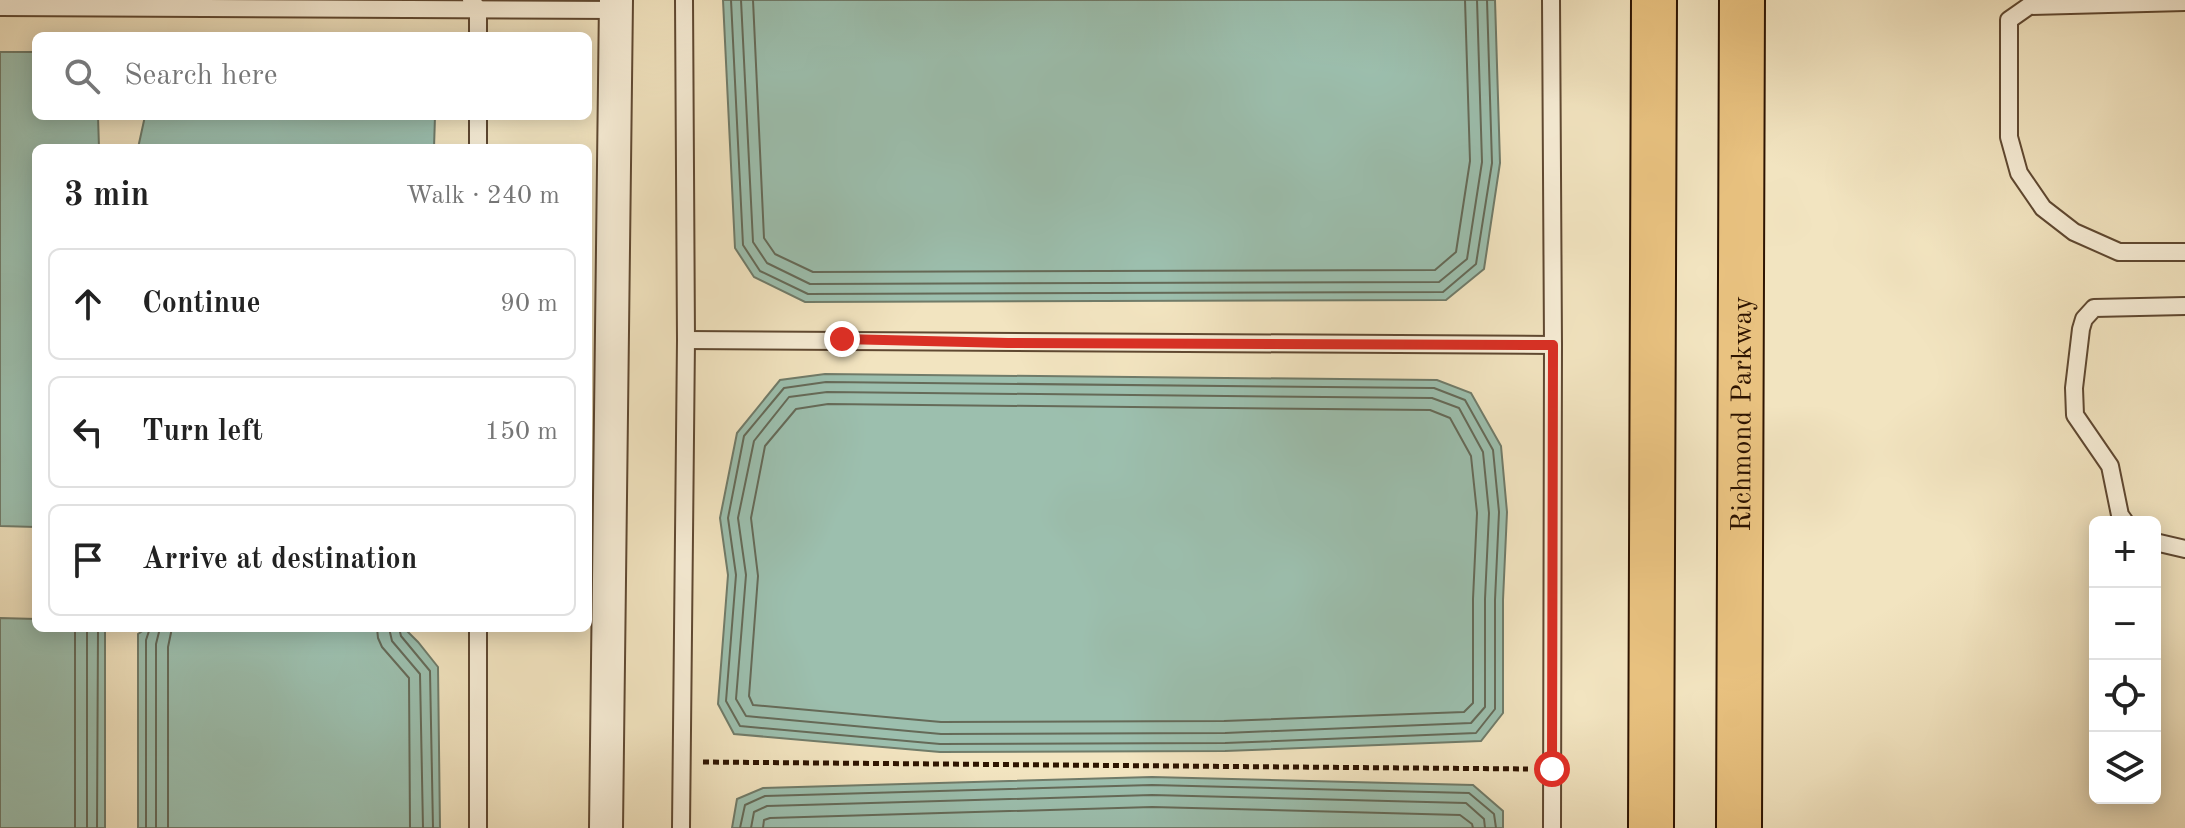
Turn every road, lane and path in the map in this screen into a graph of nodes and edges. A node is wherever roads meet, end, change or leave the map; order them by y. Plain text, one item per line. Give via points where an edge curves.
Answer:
1 (684, 0) edge
2 (1551, 0) edge
3 (1654, 0) edge
4 (1742, 0) edge
5 (2010, 0) edge
6 (2185, 2) edge
7 (474, 4) edge
8 (616, 5) edge
9 (0, 7) edge
10 (2009, 20) junction
11 (478, 32) edge
12 (478, 120) edge
13 (478, 144) edge
14 (2185, 252) edge
15 (2185, 306) edge
16 (686, 340) junction
17 (1553, 345) junction
18 (2121, 516) edge
19 (2161, 543) edge
20 (2185, 549) edge
21 (478, 632) edge
22 (682, 762) junction
23 (1552, 769) junction
24 (478, 828) edge
25 (606, 828) edge
26 (681, 828) edge
27 (1552, 828) edge
28 (1651, 828) edge
29 (1739, 828) edge

1 - 16 lane
2 - 17 lane
3 - 28 highway
4 - 29 highway, Richmond Parkway
5 - 10 lane
6 - 10 lane via 2029,6
7 - 8 lane
7 - 9 lane
7 - 11 lane
8 - 25 street
10 - 14 lane via 2009,137 2019,173 2043,208 2074,232 2119,252
12 - 13 lane
15 - 18 lane via 2094,308 2084,319 2075,415 2110,466
16 - 17 lane
16 - 22 lane
17 - 23 lane
19 - 20 lane
21 - 24 lane
22 - 23 path
22 - 26 lane
23 - 27 lane

